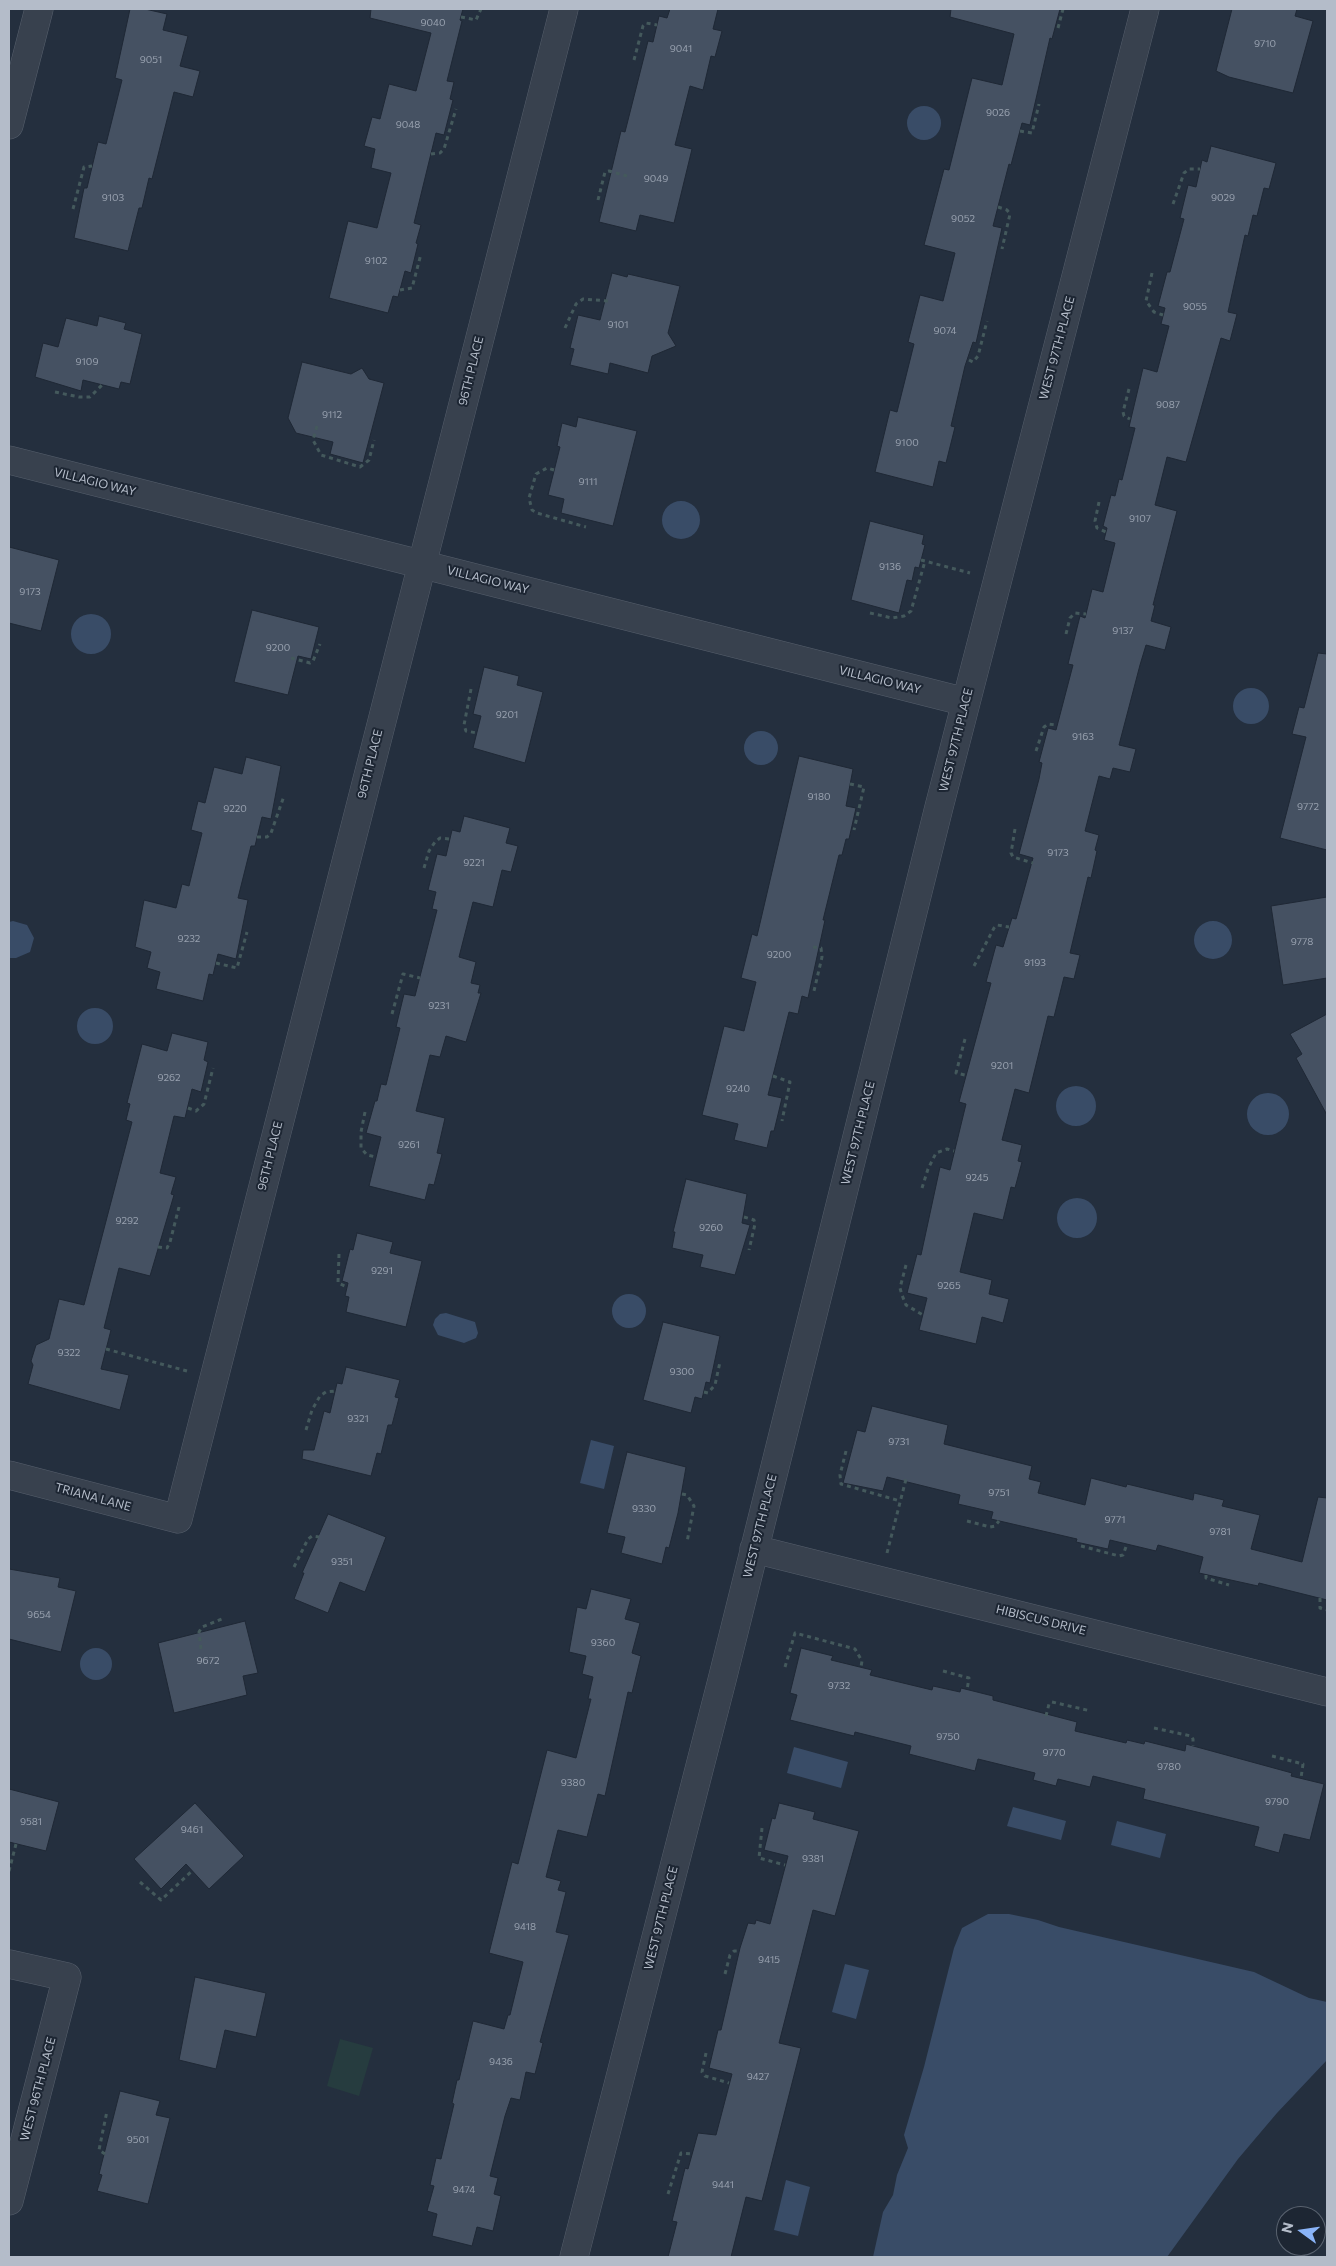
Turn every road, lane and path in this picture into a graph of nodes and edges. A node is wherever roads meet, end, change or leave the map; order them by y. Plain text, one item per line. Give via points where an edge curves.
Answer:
1 (38, 9) edge
2 (481, 9) edge
3 (564, 9) edge
4 (1063, 9) edge
5 (1145, 9) edge
6 (461, 17) dead end
7 (657, 25) dead end
8 (1058, 28) dead end
9 (634, 60) dead end
10 (1039, 104) dead end
11 (456, 109) dead end
12 (9, 125) edge
13 (1020, 131) dead end
14 (431, 154) dead end
15 (92, 166) dead end
16 (1200, 170) dead end
17 (627, 176) dead end
18 (598, 200) dead end
19 (1174, 204) dead end
20 (998, 208) dead end
21 (73, 209) dead end
22 (1002, 249) dead end
23 (421, 254) dead end
24 (1152, 273) dead end
25 (400, 290) dead end
26 (608, 301) dead end
27 (1163, 315) dead end
28 (987, 321) dead end
29 (566, 328) dead end
30 (968, 360) dead end
31 (102, 385) dead end
32 (1129, 389) dead end
33 (55, 392) dead end
34 (1130, 419) dead end
35 (317, 426) dead end
36 (374, 440) dead end
37 (9, 460) edge
38 (554, 470) dead end
39 (1099, 502) dead end
40 (586, 527) dead end
41 (1106, 532) dead end
42 (421, 564) junction
43 (997, 580) junction
44 (870, 613) dead end
45 (1086, 614) dead end
46 (1066, 634) dead end
47 (320, 644) dead end
48 (291, 658) dead end
49 (471, 689) dead end
50 (966, 702) junction
51 (1057, 725) dead end
52 (477, 733) dead end
53 (1036, 750) dead end
54 (850, 784) dead end
55 (284, 796) dead end
56 (1015, 829) dead end
57 (854, 830) dead end
58 (257, 837) dead end
59 (450, 838) dead end
60 (1033, 863) dead end
61 (424, 868) dead end
62 (1009, 927) dead end
63 (247, 932) dead end
64 (813, 947) dead end
65 (216, 963) dead end
66 (974, 966) dead end
67 (420, 978) dead end
68 (814, 991) dead end
69 (392, 1014) dead end
70 (965, 1039) dead end
71 (213, 1068) dead end
72 (965, 1075) dead end
73 (773, 1076) dead end
74 (188, 1108) dead end
75 (366, 1112) dead end
76 (782, 1121) dead end
77 (954, 1151) dead end
78 (376, 1157) dead end
79 (922, 1188) dead end
80 (179, 1207) dead end
81 (744, 1217) dead end
82 (158, 1247) dead end
83 (749, 1250) dead end
84 (339, 1254) dead end
85 (906, 1265) dead end
86 (347, 1287) dead end
87 (923, 1315) dead end
88 (106, 1349) dead end
89 (720, 1362) dead end
90 (214, 1378) junction
91 (336, 1391) dead end
92 (704, 1392) dead end
93 (306, 1430) dead end
94 (846, 1451) dead end
95 (9, 1475) edge
96 (906, 1479) dead end
97 (682, 1494) dead end
98 (900, 1501) junction
99 (178, 1519) joint
100 (967, 1521) dead end
101 (999, 1521) dead end
102 (318, 1537) dead end
103 (687, 1542) dead end
104 (1127, 1544) dead end
105 (1081, 1546) dead end
106 (754, 1549) junction
107 (294, 1567) dead end
108 (1206, 1575) dead end
109 (880, 1580) junction
110 (1228, 1585) dead end
111 (1320, 1598) dead end
112 (1327, 1610) edge
113 (224, 1618) dead end
114 (201, 1648) dead end
115 (784, 1667) dead end
116 (860, 1667) dead end
117 (943, 1671) dead end
118 (966, 1690) dead end
119 (1327, 1692) edge
120 (1091, 1711) dead end
121 (1046, 1716) dead end
122 (1154, 1728) dead end
123 (1193, 1746) dead end
124 (1272, 1756) dead end
125 (1302, 1778) dead end
126 (762, 1828) dead end
127 (16, 1844) dead end
128 (785, 1865) dead end
129 (9, 1871) edge
130 (192, 1871) dead end
131 (140, 1882) dead end
132 (740, 1951) dead end
133 (9, 1964) edge
134 (725, 1974) dead end
135 (706, 2053) dead end
136 (729, 2083) dead end
137 (107, 2111) dead end
138 (104, 2154) dead end
139 (692, 2154) dead end
140 (668, 2194) dead end
141 (9, 2201) edge
142 (574, 2257) edge

1 - 12 street
2 - 6 path via 476,20
3 - 42 street, 96TH PLACE
4 - 8 path
5 - 43 street, WEST 97TH PLACE
7 - 9 path via 643,26
10 - 13 path via 1032,133
11 - 14 path via 444,149 440,154
15 - 21 path via 84,167
16 - 19 path via 1184,172
17 - 18 path via 605,172
20 - 22 path via 1010,214
23 - 25 path via 412,288
24 - 27 path via 1146,301 1154,312
26 - 29 path via 593,298 576,304
28 - 30 path via 978,356 973,362
31 - 33 path via 90,397
32 - 34 path via 1123,412
35 - 36 path via 313,440 321,455 360,467 369,460
37 - 42 street, VILLAGIO WAY
38 - 40 path via 547,468 536,474 529,498 532,510
39 - 41 path via 1094,521 1096,528
42 - 50 street, VILLAGIO WAY
42 - 90 street, 96TH PLACE
43 - 44 path via 923,560 911,611 892,618
43 - 50 street, WEST 97TH PLACE
45 - 46 path via 1075,613 1070,618
47 - 48 path via 310,663
49 - 52 path via 464,725 466,731
50 - 106 street, WEST 97TH PLACE
51 - 53 path via 1044,727
54 - 57 path via 864,787
55 - 58 path via 271,833 267,837
56 - 60 path via 1013,857
59 - 61 path via 440,838 435,842
62 - 66 path via 997,925 994,928
63 - 65 path via 237,968
64 - 68 path via 821,948 822,957
67 - 69 path via 403,974
70 - 72 path via 956,1073
71 - 74 path via 204,1104 196,1111
73 - 76 path via 790,1082
75 - 78 path via 361,1148
77 - 79 path via 948,1149 936,1153
80 - 82 path via 167,1248
81 - 83 path via 754,1220 755,1224
84 - 86 path via 338,1282
85 - 87 path via 900,1288 902,1295 906,1305
88 - 90 path
89 - 92 path via 715,1384 708,1393
90 - 99 street, 96TH PLACE
91 - 93 path via 320,1396
94 - 98 path via 841,1484
95 - 99 street, TRIANA LANE
96 - 98 path
97 - 103 path via 687,1495 694,1506
98 - 109 path
100 - 101 path via 990,1527
102 - 107 path via 308,1539
104 - 105 path via 1123,1556
106 - 109 street, HIBISCUS DRIVE
106 - 142 street, WEST 97TH PLACE
108 - 110 path via 1206,1578
109 - 119 street, HIBISCUS DRIVE
111 - 112 path via 1320,1608
113 - 114 path via 202,1627 199,1632
115 - 116 path via 795,1633 854,1649 862,1661
117 - 118 path via 970,1678
120 - 121 path via 1052,1702
122 - 123 path via 1191,1736
124 - 125 path via 1303,1764
126 - 128 path via 758,1858
127 - 129 path
130 - 131 path via 162,1900
132 - 134 path via 730,1955
133 - 141 street, WEST 96TH PLACE via 66,1978
135 - 136 path via 702,2072 705,2076
137 - 138 path via 99,2150
139 - 140 path via 681,2153

